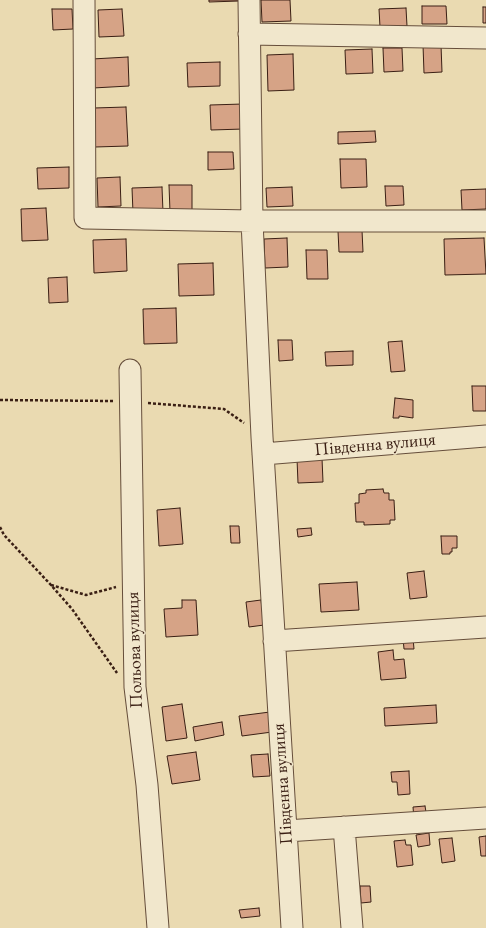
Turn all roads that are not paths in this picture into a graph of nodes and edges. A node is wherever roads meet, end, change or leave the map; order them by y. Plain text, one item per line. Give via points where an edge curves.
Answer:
1 (84, 0) edge
2 (249, 0) edge
3 (249, 34) junction
4 (486, 38) edge
5 (252, 221) junction
6 (486, 221) edge
7 (130, 370) dead end
8 (486, 436) edge
9 (263, 454) junction
10 (486, 627) edge
11 (274, 640) junction
12 (486, 818) edge
13 (344, 827) junction
14 (286, 831) junction
15 (158, 928) edge
16 (292, 928) edge
17 (352, 928) edge

1 - 5 street via 85,218
2 - 3 street, Південна вулиця
3 - 4 street
3 - 5 street, Південна вулиця
5 - 6 street
5 - 9 street, Південна вулиця
7 - 15 street, Польова вулиця via 135,686 147,785
8 - 9 street, Південна вулиця
9 - 11 street, Південна вулиця
10 - 11 street
11 - 14 street, Південна вулиця
12 - 13 street
13 - 14 street
13 - 17 street
14 - 16 street, Південна вулиця

